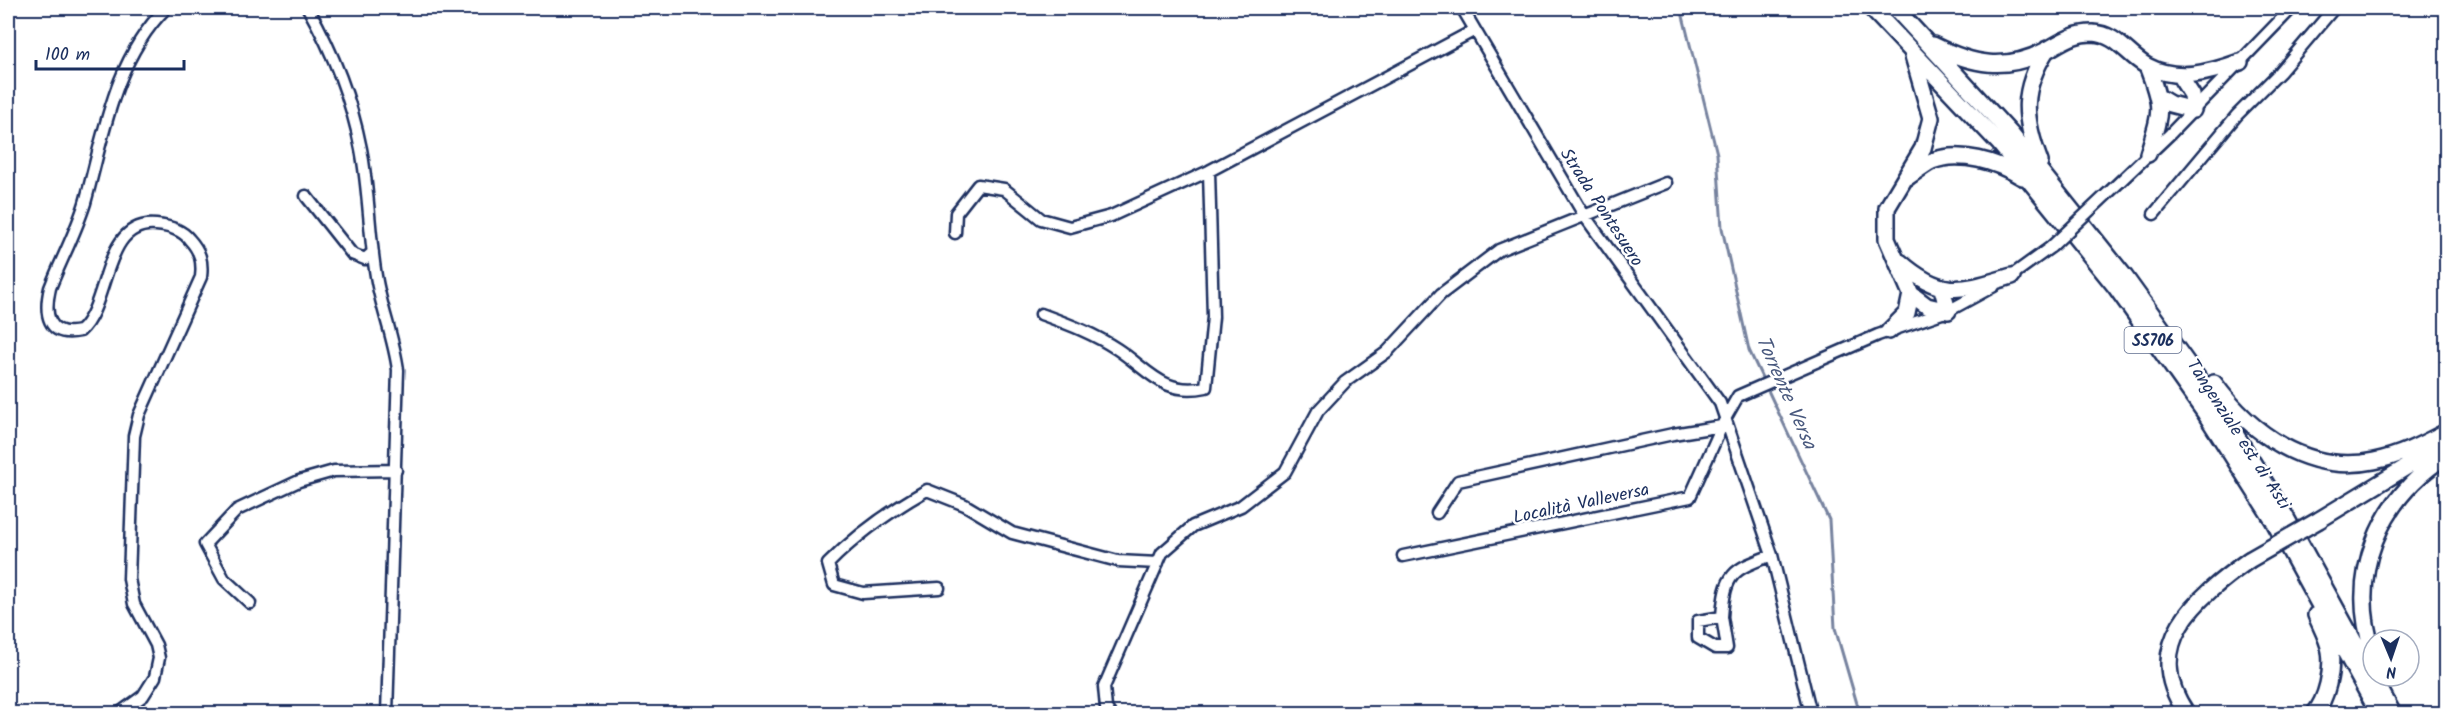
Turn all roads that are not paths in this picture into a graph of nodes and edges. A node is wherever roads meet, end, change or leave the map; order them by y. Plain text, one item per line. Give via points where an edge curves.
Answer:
1 (166, 8) edge
2 (308, 8) edge
3 (1462, 8) edge
4 (1871, 8) edge
5 (1895, 8) edge
6 (2292, 8) edge
7 (2334, 8) edge
8 (1475, 30) junction
9 (1925, 41) junction
10 (2047, 49) junction
11 (1911, 50) junction
12 (2240, 62) junction
13 (2147, 66) junction
14 (2179, 75) junction
15 (2160, 98) junction
16 (2193, 110) junction
17 (2148, 154) junction
18 (1209, 171) junction
19 (1903, 180) junction
20 (2038, 180) junction
21 (1666, 183) dead end
22 (306, 196) dead end
23 (2154, 214) dead end
24 (1584, 215) junction
25 (955, 233) dead end
26 (373, 252) junction
27 (1895, 258) junction
28 (2012, 276) junction
29 (2126, 277) junction
30 (1942, 289) junction
31 (1911, 294) junction
32 (1948, 311) junction
33 (1041, 314) dead end
34 (1889, 331) junction
35 (1724, 422) junction
36 (2446, 432) edge
37 (2446, 443) edge
38 (2446, 456) edge
39 (396, 470) junction
40 (1437, 513) dead end
41 (2273, 520) junction
42 (1772, 555) junction
43 (1403, 556) dead end
44 (1158, 563) junction
45 (939, 588) dead end
46 (250, 603) dead end
47 (1722, 616) dead end
48 (2367, 628) edge
49 (2361, 654) edge
50 (2379, 688) edge
51 (2390, 688) edge
52 (118, 714) edge
53 (387, 714) edge
54 (1110, 714) edge
55 (1811, 714) edge
56 (2187, 714) edge
57 (2314, 714) edge
58 (2379, 714) edge
59 (2393, 714) edge
60 (2402, 714) edge

1 - 52 street via 139,39 125,67 84,205 47,302 50,321 58,330 80,331 93,315 116,249 126,236 145,226 175,229 187,236 200,255 201,277 139,415 134,436 129,579 134,604 159,658 155,677 143,696
2 - 26 street via 347,92 361,149
3 - 8 street, Strada Pontesuero
4 - 11 highway, Tangenziale est di Asti / SS706
5 - 9 highway, Tangenziale est di Asti / SS706
6 - 12 street
7 - 23 street
8 - 18 street
8 - 24 street, Strada Pontesuero
9 - 10 highway via 1975,63 2009,62
9 - 20 highway, Tangenziale est di Asti / SS706 via 2010,133
10 - 13 highway via 2074,35 2104,34
10 - 20 highway via 2034,70 2026,97
11 - 19 highway via 1931,118 1927,139
11 - 20 highway, Tangenziale est di Asti / SS706
12 - 14 highway via 2205,74
12 - 16 street
13 - 14 highway
13 - 15 highway
14 - 16 highway via 2192,94
15 - 16 highway
15 - 17 highway via 2160,117
16 - 17 street
17 - 28 street, bridge via 2051,247
18 - 25 street via 1111,216 1070,227 1041,219 1004,189 978,185 956,213
18 - 33 street via 1213,317 1206,387 1189,390 1160,383 1081,328
19 - 20 highway via 1932,161 1955,157 1974,158
19 - 27 highway via 1886,214 1887,239
20 - 29 highway, Tangenziale est di Asti / SS706
20 - 41 highway, Tangenziale est di Asti / SS706 via 2205,413
21 - 24 street
22 - 26 street via 352,254 365,259
24 - 35 street, Strada Pontesuero via 1720,403
24 - 44 street via 1499,250 1441,294 1386,352 1345,382 1325,404 1285,472 1241,506 1193,526 1162,553
26 - 39 street via 398,370
27 - 30 highway via 1919,279
27 - 31 highway
28 - 30 highway via 1970,288
28 - 32 street
29 - 36 highway via 2165,315 2249,425 2280,446 2314,459 2372,462 2408,452
29 - 49 highway, Tangenziale est di Asti / SS706 via 2224,416 2283,512
30 - 32 highway
31 - 32 highway via 1927,306
31 - 34 highway via 1906,313
32 - 34 street
34 - 35 street via 1738,396
35 - 40 street via 1458,481
35 - 42 street, Strada Pontesuero
35 - 43 street, Località Valleversa via 1690,497
37 - 56 highway, bridge via 2213,585 2186,614 2172,643 2170,667 2175,696
38 - 48 highway via 2421,472 2388,513 2367,559 2363,587
39 - 46 street via 334,471 299,481 237,510 205,544 224,579
39 - 53 street
41 - 57 highway via 2285,561 2315,612 2330,650 2330,676
41 - 58 highway, Tangenziale est di Asti / SS706
42 - 47 street via 1738,568 1724,588
42 - 55 street, Strada Pontesuero
44 - 45 street via 1118,561 1012,533 965,505 927,490 863,530 828,564 834,585 863,593
44 - 54 street via 1104,687
50 - 59 highway, Tangenziale est di Asti / SS706
51 - 60 highway

